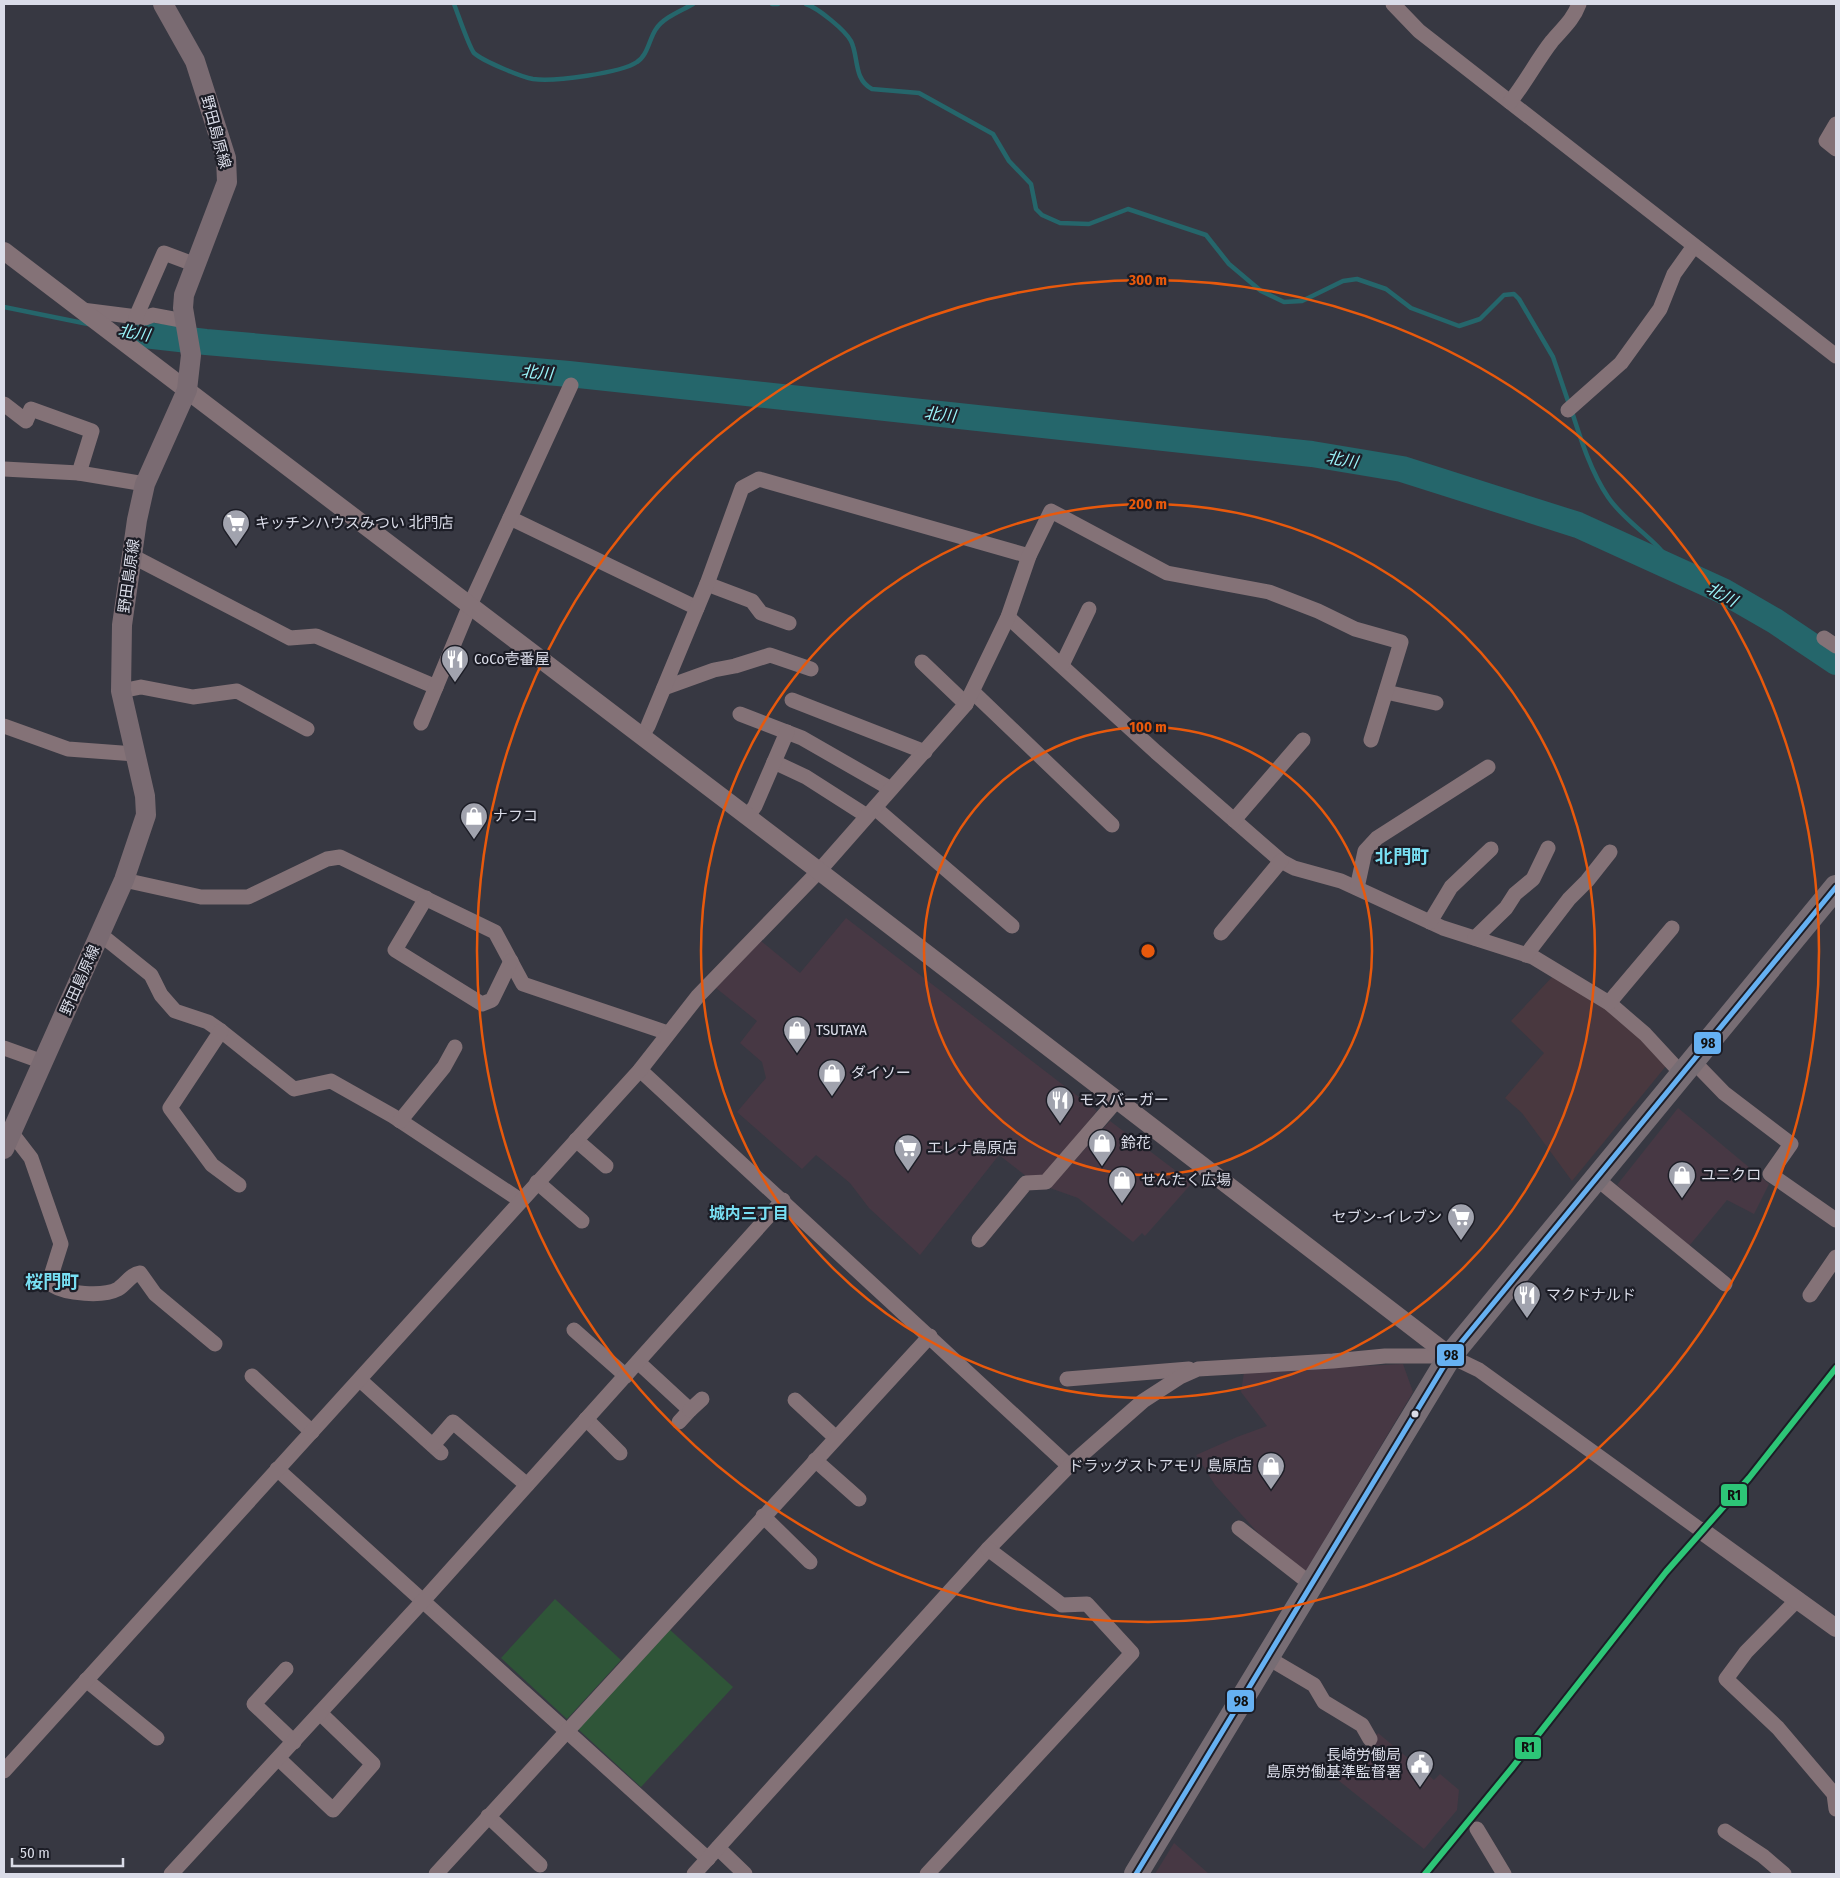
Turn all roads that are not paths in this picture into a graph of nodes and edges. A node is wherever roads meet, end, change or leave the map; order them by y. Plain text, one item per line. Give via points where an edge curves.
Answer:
1 (163, 4) edge
2 (1393, 4) edge
3 (1579, 4) edge
4 (1510, 102) junction
5 (1836, 124) edge
6 (1836, 149) edge
7 (1694, 246) junction
8 (4, 251) edge
9 (196, 265) junction
10 (84, 312) junction
11 (136, 317) junction
12 (186, 324) junction
13 (1836, 356) edge
14 (571, 385) dead end
15 (187, 390) junction
16 (4, 404) edge
17 (1571, 407) dead end
18 (4, 469) edge
19 (78, 473) junction
20 (145, 484) junction
21 (510, 518) junction
22 (132, 556) junction
23 (1029, 556) junction
24 (707, 584) junction
25 (470, 605) junction
26 (697, 608) junction
27 (1089, 609) dead end
28 (1008, 617) junction
29 (789, 623) dead end
30 (922, 662) dead end
31 (1062, 665) junction
32 (810, 668) dead end
33 (436, 687) junction
34 (664, 688) junction
35 (121, 691) junction
36 (1386, 692) junction
37 (970, 699) junction
38 (792, 700) dead end
39 (1436, 703) dead end
40 (740, 714) dead end
41 (421, 723) dead end
42 (4, 726) edge
43 (307, 728) dead end
44 (787, 732) junction
45 (642, 736) junction
46 (1304, 740) dead end
47 (1371, 740) dead end
48 (925, 752) junction
49 (135, 754) junction
50 (774, 762) junction
51 (1488, 767) dead end
52 (891, 789) junction
53 (871, 812) junction
54 (748, 816) junction
55 (1234, 820) junction
56 (1112, 825) dead end
57 (1548, 848) dead end
58 (1491, 849) dead end
59 (1610, 852) dead end
60 (1282, 861) junction
61 (819, 871) junction
62 (124, 880) junction
63 (1836, 887) edge
64 (1357, 888) junction
65 (426, 898) junction
66 (1430, 922) junction
67 (1012, 926) dead end
68 (1221, 932) dead end
69 (100, 934) junction
70 (1475, 938) junction
71 (1526, 955) junction
72 (511, 961) junction
73 (1609, 1003) junction
74 (221, 1031) junction
75 (668, 1033) junction
76 (455, 1047) dead end
77 (4, 1048) edge
78 (43, 1062) junction
79 (1688, 1068) junction
80 (640, 1070) junction
81 (1117, 1100) junction
82 (400, 1121) junction
83 (8, 1140) edge
84 (576, 1140) junction
85 (606, 1166) dead end
86 (1597, 1179) junction
87 (537, 1182) junction
88 (239, 1185) dead end
89 (520, 1200) junction
90 (783, 1200) junction
91 (1836, 1220) edge
92 (582, 1221) dead end
93 (979, 1240) dead end
94 (1836, 1257) edge
95 (1725, 1284) dead end
96 (1810, 1295) dead end
97 (574, 1330) dead end
98 (930, 1336) junction
99 (215, 1344) dead end
100 (1450, 1356) junction
101 (638, 1362) junction
102 (1198, 1369) junction
103 (252, 1376) dead end
104 (626, 1376) junction
105 (1067, 1379) dead end
106 (360, 1380) junction
107 (702, 1399) dead end
108 (794, 1400) dead end
109 (690, 1410) junction
110 (586, 1420) junction
111 (679, 1422) dead end
112 (312, 1432) junction
113 (836, 1438) junction
114 (620, 1453) dead end
115 (816, 1460) junction
116 (1069, 1466) junction
117 (276, 1468) junction
118 (527, 1485) junction
119 (859, 1499) dead end
120 (763, 1516) junction
121 (1239, 1528) dead end
122 (1702, 1530) joint
123 (988, 1549) junction
124 (810, 1562) dead end
125 (1312, 1585) junction
126 (1798, 1600) junction
127 (422, 1602) junction
128 (1836, 1628) edge
129 (1268, 1658) junction
130 (286, 1669) dead end
131 (86, 1680) junction
132 (320, 1713) junction
133 (567, 1729) junction
134 (157, 1738) dead end
135 (1370, 1739) dead end
136 (294, 1742) junction
137 (279, 1759) junction
138 (4, 1771) edge
139 (1836, 1809) edge
140 (488, 1816) junction
141 (1477, 1828) dead end
142 (1724, 1831) dead end
143 (713, 1854) junction
144 (540, 1865) dead end
145 (171, 1874) edge
146 (436, 1874) edge
147 (694, 1874) edge
148 (745, 1874) edge
149 (927, 1874) edge
150 (1136, 1874) edge
151 (1504, 1874) edge
152 (1784, 1874) edge

1 - 9 main road, 野田島原線 via 195,61 228,170 228,182
2 - 4 street via 1418,31
3 - 4 street via 1574,17 1553,40
4 - 7 street
5 - 6 street via 1826,141
7 - 13 street
7 - 17 street via 1674,274 1660,310 1621,363
8 - 10 street
9 - 11 street via 164,253
9 - 12 main road, 野田島原線 via 184,295
10 - 11 street
10 - 15 street
11 - 12 street via 153,315
12 - 15 main road, 野田島原線 via 191,368
14 - 21 street
15 - 20 main road, 野田島原線
15 - 25 street
16 - 19 street via 26,420 31,409 92,431
18 - 19 street
19 - 20 street
20 - 22 main road, 野田島原線
21 - 25 street
21 - 26 street
22 - 33 street via 290,638 316,636
22 - 35 main road, 野田島原線 via 122,625
23 - 24 street via 759,479 742,488
23 - 28 street
23 - 36 street via 1051,511 1167,573 1269,592 1355,629 1401,642
24 - 26 street
24 - 29 street via 752,601 761,613
25 - 33 street
25 - 45 street
26 - 34 street
27 - 31 street
28 - 31 street
28 - 37 street
30 - 37 street
31 - 55 street
32 - 34 street via 770,655
33 - 41 street
34 - 45 street
35 - 43 street via 142,687 193,697 237,691
35 - 49 main road, 野田島原線
36 - 39 street
36 - 47 street
37 - 48 street
37 - 56 street
38 - 48 street
40 - 44 street
42 - 49 street via 68,749
44 - 50 street
44 - 52 street
45 - 54 street
46 - 55 street
48 - 52 street
49 - 62 main road, 野田島原線 via 146,815
50 - 53 street
50 - 54 street
51 - 64 street via 1377,838 1365,851
52 - 53 street
53 - 61 street
53 - 67 street
54 - 61 street
55 - 60 street
57 - 70 street via 1533,878
58 - 66 street via 1451,887
59 - 71 street
60 - 64 street via 1294,868
60 - 68 street
61 - 75 street via 698,996
61 - 81 street
62 - 65 street via 201,897 248,897 327,859 340,857
62 - 69 main road, 野田島原線
63 - 79 highway
64 - 66 street
65 - 72 street via 495,932
65 - 72 street via 395,950 482,1004 492,1000
66 - 70 street
69 - 74 street via 151,975 175,1011 208,1022
69 - 78 main road, 野田島原線
70 - 71 street
71 - 73 street
72 - 75 street via 523,984
73 - 73 street via 1666,936 1672,928 1616,993
73 - 79 street
74 - 82 street via 294,1088 331,1081
74 - 88 street via 170,1108 212,1165
75 - 80 street
76 - 82 street via 444,1067
77 - 78 street
78 - 83 main road, 野田島原線
79 - 86 highway
79 - 91 street via 1791,1144 1770,1174
80 - 84 street
80 - 90 street
81 - 93 street via 1046,1182 1026,1183
81 - 100 street
82 - 89 street
83 - 99 street via 31,1158 61,1244 50,1279 52,1285 100,1294 118,1289 134,1274 140,1273 155,1294
84 - 85 street
84 - 87 street
86 - 95 street
86 - 100 highway
87 - 89 street
87 - 92 street
89 - 106 street
90 - 98 street
90 - 101 street
94 - 96 street
97 - 104 street
98 - 113 street
98 - 116 street
100 - 102 street via 1385,1356
100 - 122 street via 1479,1370
100 - 125 highway
101 - 104 street
101 - 109 street
102 - 105 street
102 - 116 street via 1143,1401
103 - 112 street
104 - 110 street
106 - 112 street
106 - 118 street via 437,1449 454,1422
107 - 109 street
108 - 113 street
109 - 111 street
110 - 114 street
110 - 118 street
112 - 117 street
113 - 115 street
115 - 119 street
115 - 120 street
116 - 123 street
117 - 127 street
117 - 131 street
118 - 127 street
120 - 124 street
120 - 133 street
121 - 125 street
122 - 126 street
123 - 143 street
123 - 149 street via 1062,1605 1087,1604 1132,1653
125 - 129 highway
126 - 128 street
126 - 139 street via 1746,1652 1726,1680 1778,1728 1828,1786 1834,1794
127 - 132 street
127 - 133 street
129 - 135 street via 1314,1686 1324,1702 1362,1725
129 - 150 highway
130 - 136 street via 254,1704
131 - 134 street
131 - 138 street
132 - 136 street
132 - 137 street via 373,1764 333,1810
133 - 140 street
133 - 143 street
136 - 137 street
137 - 145 street
140 - 144 street
140 - 146 street
141 - 151 street
142 - 152 street
143 - 147 street
143 - 148 street

